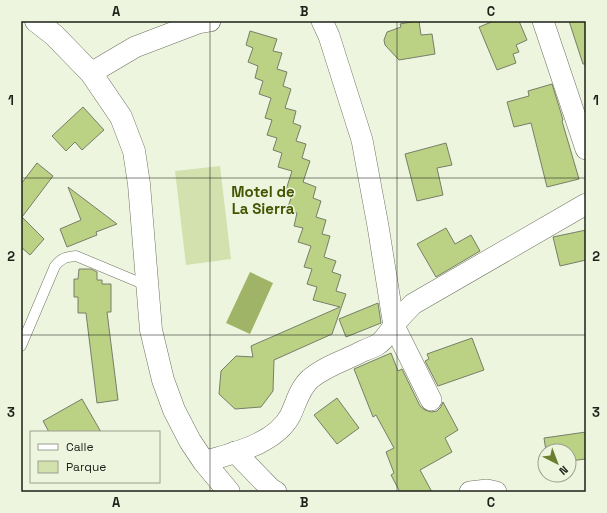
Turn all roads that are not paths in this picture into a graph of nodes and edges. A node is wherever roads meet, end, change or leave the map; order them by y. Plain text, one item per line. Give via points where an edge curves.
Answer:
1 (36, 21) edge
2 (210, 21) edge
3 (322, 21) edge
4 (543, 21) edge
5 (91, 73) junction
6 (586, 150) edge
7 (586, 204) edge
8 (148, 286) junction
9 (394, 326) junction
10 (21, 346) edge
11 (431, 400) dead end
12 (235, 452) junction
13 (204, 462) junction
14 (229, 492) edge
15 (276, 492) edge
16 (470, 492) edge
17 (496, 492) edge

1 - 5 main road
2 - 5 street via 134,46
3 - 9 street via 362,140
4 - 6 street
5 - 8 main road via 121,117 134,151
7 - 9 street via 413,304
8 - 10 lane via 76,256 61,259 55,266
8 - 13 main road via 152,330 163,380 174,410
9 - 11 street
9 - 12 street via 378,345 308,380 290,417 282,427 259,444
12 - 13 street
12 - 15 street
13 - 14 main road
16 - 17 street

